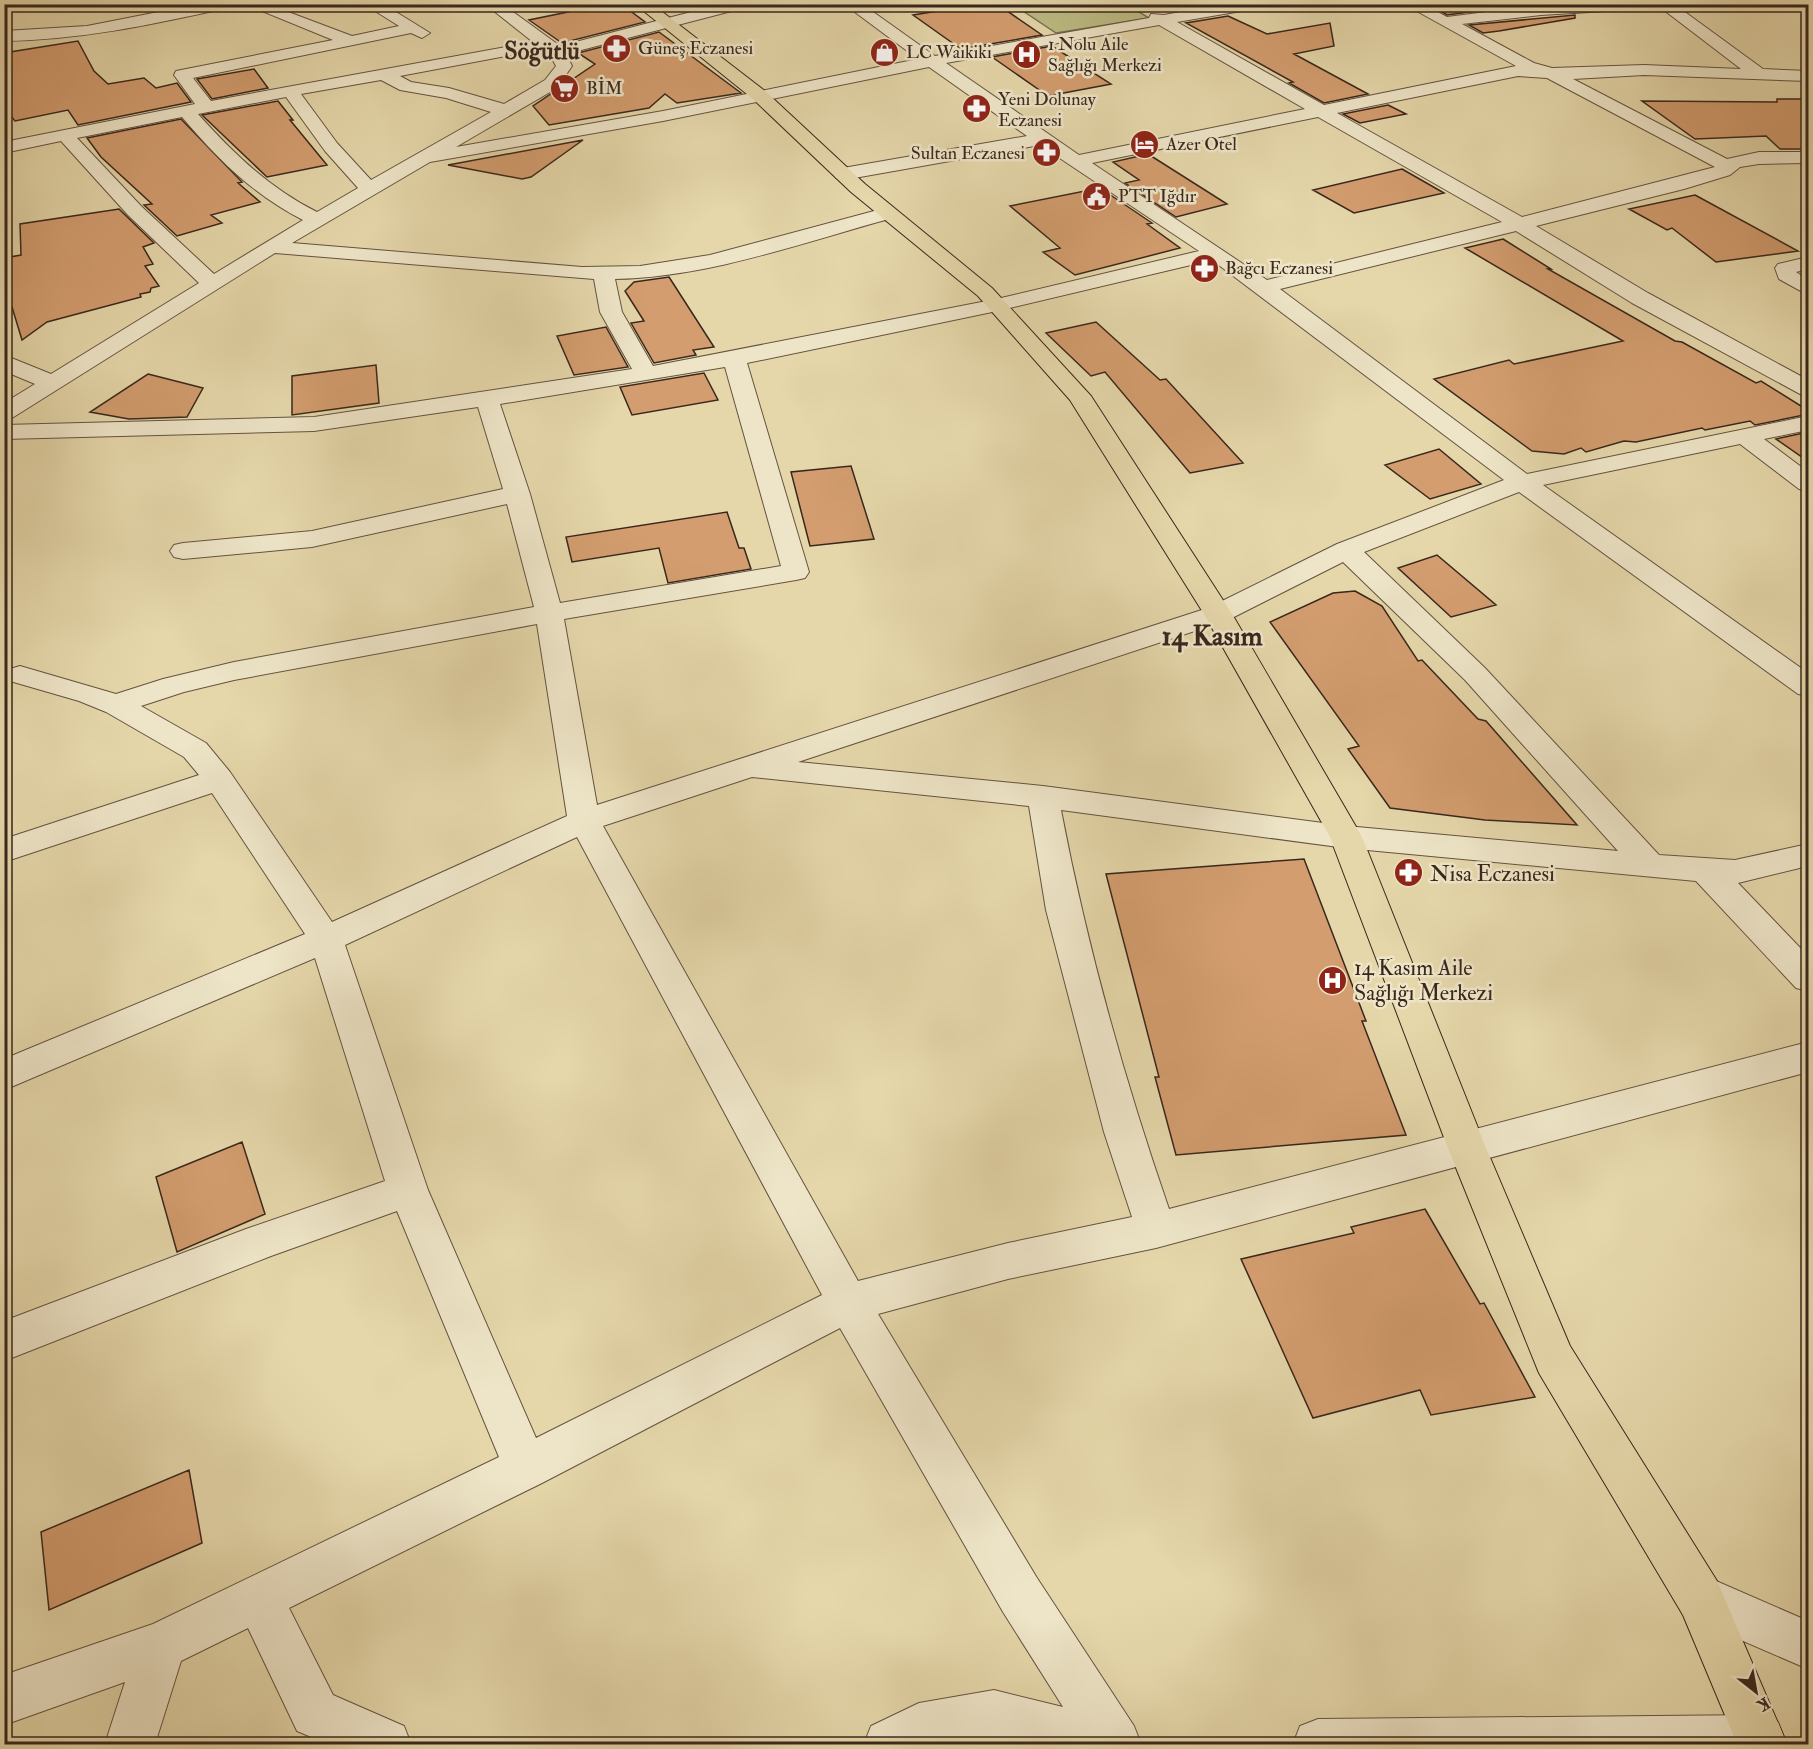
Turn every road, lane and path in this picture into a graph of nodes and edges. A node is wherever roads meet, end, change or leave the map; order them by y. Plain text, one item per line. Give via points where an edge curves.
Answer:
1 (186, 4) edge
2 (222, 4) edge
3 (252, 4) edge
4 (371, 4) edge
5 (492, 4) edge
6 (642, 4) edge
7 (742, 4) edge
8 (851, 4) edge
9 (1138, 4) edge
10 (1253, 4) edge
11 (1411, 4) edge
12 (1638, 4) edge
13 (1663, 4) edge
14 (1774, 4) edge
15 (1809, 6) edge
16 (1162, 20) junction
17 (1444, 22) junction
18 (667, 24) junction
19 (413, 28) junction
20 (5, 36) edge
21 (351, 41) junction
22 (551, 48) junction
23 (461, 59) junction
24 (932, 61) junction
25 (382, 73) junction
26 (1550, 73) junction
27 (1759, 74) junction
28 (1809, 75) edge
29 (290, 91) junction
30 (759, 95) junction
31 (206, 106) junction
32 (1323, 110) junction
33 (185, 111) junction
34 (504, 111) junction
35 (65, 135) junction
36 (1043, 140) junction
37 (4, 148) edge
38 (422, 158) junction
39 (1809, 158) edge
40 (1076, 161) junction
41 (1728, 167) junction
42 (843, 174) junction
43 (369, 189) junction
44 (889, 213) junction
45 (318, 219) junction
46 (1519, 224) junction
47 (270, 247) junction
48 (1216, 253) junction
49 (1809, 262) edge
50 (603, 273) junction
51 (212, 283) junction
52 (1264, 287) junction
53 (1809, 289) edge
54 (997, 305) junction
55 (734, 358) junction
56 (4, 362) edge
57 (646, 374) junction
58 (52, 383) junction
59 (1809, 389) edge
60 (487, 399) junction
61 (4, 413) edge
62 (1809, 423) edge
63 (4, 432) edge
64 (1744, 436) junction
65 (1522, 482) junction
66 (1809, 484) edge
67 (517, 494) junction
68 (1346, 550) junction
69 (183, 551) dead end
70 (549, 612) junction
71 (1218, 614) junction
72 (20, 675) dead end
73 (1809, 687) edge
74 (116, 705) junction
75 (746, 767) junction
76 (219, 779) junction
77 (1042, 797) junction
78 (584, 821) junction
79 (1346, 837) junction
80 (4, 851) edge
81 (1809, 855) edge
82 (1650, 866) junction
83 (1705, 870) junction
84 (326, 939) junction
85 (1809, 978) edge
86 (1809, 1057) edge
87 (4, 1075) edge
88 (1467, 1148) junction
89 (408, 1190) junction
90 (1156, 1230) junction
91 (848, 1303) junction
92 (4, 1341) edge
93 (526, 1467) junction
94 (258, 1597) junction
95 (1700, 1598) junction
96 (162, 1645) junction
97 (1809, 1645) edge
98 (4, 1700) edge
99 (1761, 1742) edge
100 (130, 1744) edge
101 (386, 1744) edge
102 (889, 1744) edge
103 (1114, 1744) edge
104 (1318, 1744) edge

1 - 20 street
2 - 20 street via 44,37
3 - 21 street
4 - 19 street
5 - 22 street
6 - 18 main road
7 - 18 street
8 - 24 street
9 - 16 street
10 - 16 street
11 - 17 street
12 - 17 street
13 - 27 street
14 - 15 street
16 - 24 street
16 - 32 street
17 - 26 street via 1528,66
18 - 22 street
18 - 30 main road
19 - 21 street
19 - 23 street
21 - 31 street via 182,75
22 - 23 street
22 - 34 street via 564,66 551,84
23 - 25 street
24 - 30 street
24 - 36 street
25 - 29 street
25 - 34 street via 406,86 457,94
26 - 27 street via 1644,70
26 - 32 street via 1518,71
26 - 41 street
27 - 28 street
29 - 31 street
29 - 43 street via 331,147
30 - 38 street via 663,116
30 - 42 main road
31 - 33 street
32 - 40 street
32 - 46 street
33 - 35 street
33 - 45 street via 232,164 292,208
34 - 38 street
35 - 37 street
35 - 51 street via 135,211
36 - 40 street
36 - 42 street
38 - 43 street
39 - 41 street via 1759,158 1734,162
40 - 48 street
41 - 46 street via 1677,185
42 - 44 main road
43 - 45 street
44 - 50 street via 711,261 640,272
44 - 54 main road
45 - 47 street
46 - 52 street
46 - 59 street via 1640,298
47 - 50 street
47 - 51 street
48 - 52 street
48 - 54 street
49 - 53 street via 1785,268 1785,275
50 - 57 street via 611,312
51 - 58 street
52 - 65 street
54 - 55 street
54 - 71 main road via 1079,396
55 - 57 street
55 - 70 street via 796,572
56 - 58 street
57 - 60 street
58 - 61 street
60 - 63 street via 314,424
60 - 67 street
62 - 64 street
64 - 65 street
64 - 66 street
65 - 68 street
65 - 73 street
67 - 69 street via 312,539
67 - 70 street
68 - 71 street
68 - 82 street via 1474,674
70 - 74 street via 246,670
70 - 78 street
71 - 75 street
71 - 79 main road
72 - 74 street
74 - 76 street via 195,750
75 - 77 street
75 - 78 street
76 - 80 street
76 - 84 street
77 - 79 street
77 - 90 street via 1063,910 1123,1132
78 - 84 street
78 - 91 street
79 - 82 street
79 - 88 main road
81 - 83 street via 1735,872
82 - 83 street
83 - 85 street
84 - 87 street
84 - 89 street
86 - 88 street
88 - 90 street
88 - 95 main road via 1554,1359
89 - 92 street via 260,1242
89 - 93 street
90 - 91 street via 1008,1261
91 - 93 street
91 - 103 street via 1020,1595
93 - 94 street
94 - 96 street
94 - 101 street via 315,1713
95 - 97 street
95 - 99 main road
96 - 98 street
96 - 100 street
99 - 104 street
102 - 103 street via 919,1728 994,1715

